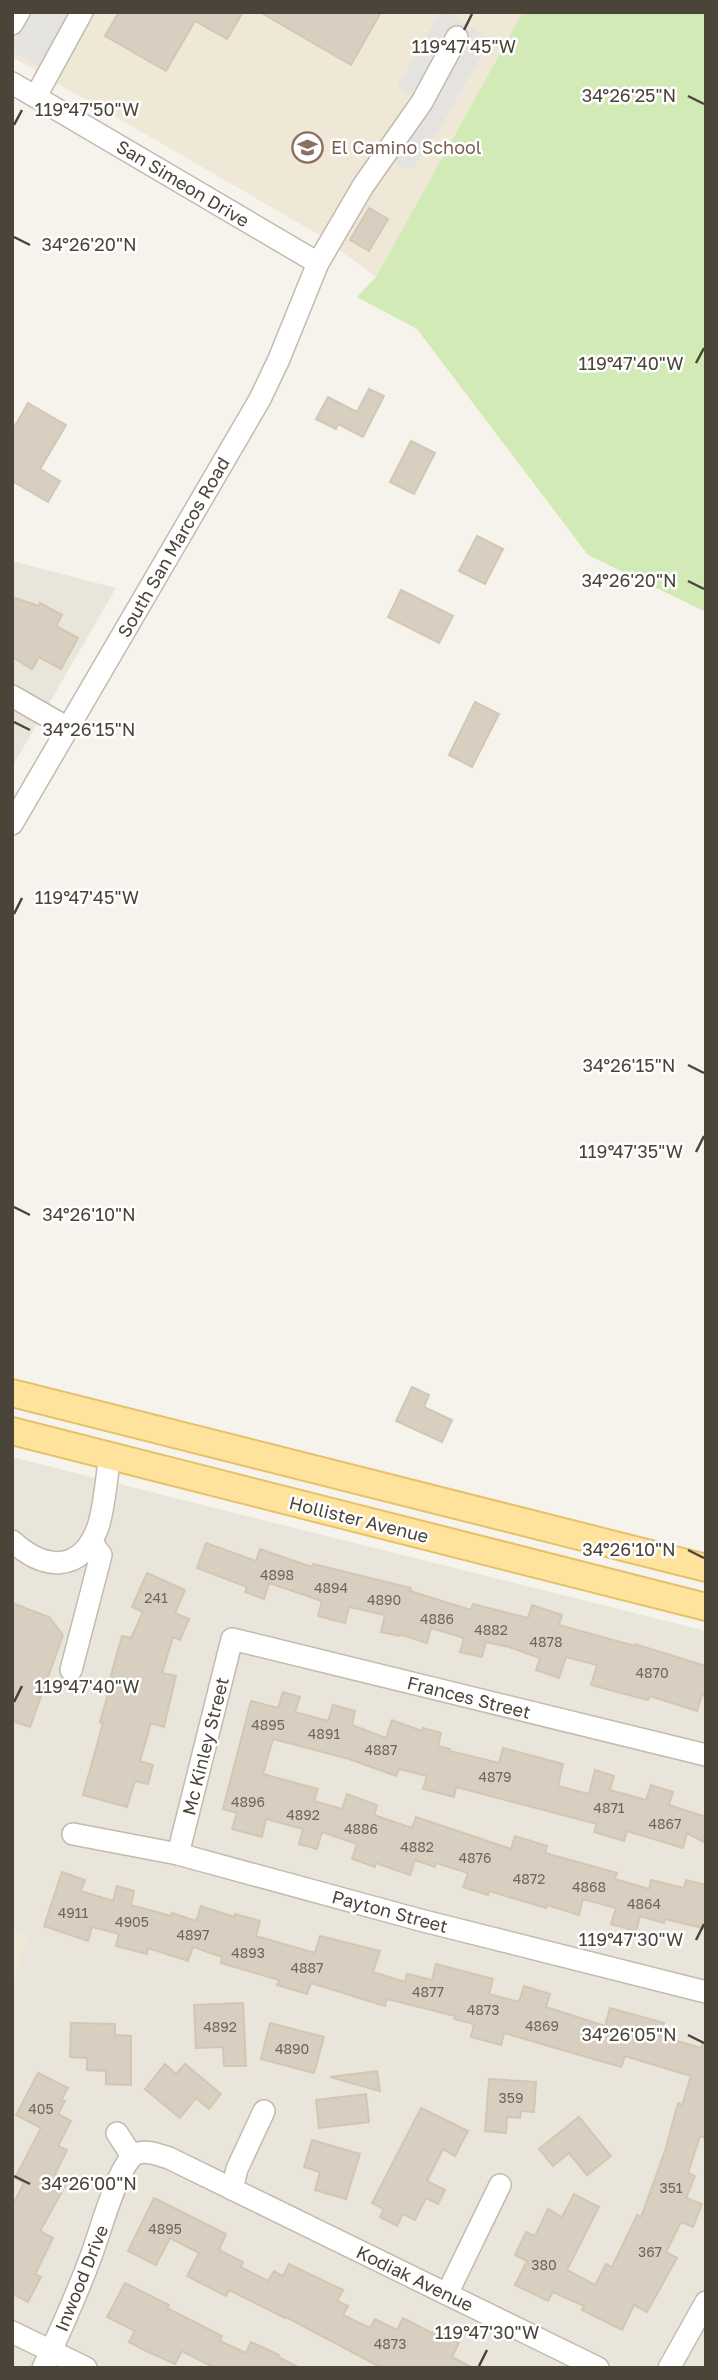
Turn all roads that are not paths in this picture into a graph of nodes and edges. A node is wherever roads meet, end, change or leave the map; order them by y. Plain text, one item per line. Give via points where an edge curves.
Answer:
1 (19, 12) edge
2 (82, 12) edge
3 (12, 24) edge
4 (457, 37) dead end
5 (12, 83) edge
6 (36, 96) junction
7 (318, 263) junction
8 (12, 696) edge
9 (68, 728) junction
10 (12, 824) edge
11 (12, 1393) edge
12 (12, 1431) edge
13 (110, 1456) junction
14 (12, 1541) edge
15 (91, 1542) junction
16 (706, 1568) edge
17 (706, 1606) edge
18 (232, 1639) joint
19 (71, 1670) dead end
20 (706, 1755) edge
21 (73, 1835) dead end
22 (178, 1854) junction
23 (706, 1992) edge
24 (264, 2111) dead end
25 (117, 2133) dead end
26 (135, 2155) junction
27 (500, 2185) dead end
28 (232, 2189) junction
29 (447, 2294) junction
30 (706, 2302) edge
31 (12, 2332) edge
32 (47, 2359) edge
33 (86, 2368) edge
34 (598, 2368) edge
35 (670, 2368) edge

1 - 3 street
2 - 6 street
4 - 7 street, South San Marcos Road via 422,102 363,186
5 - 6 street, San Simeon Drive
6 - 7 street, San Simeon Drive
7 - 9 street, South San Marcos Road via 260,399
8 - 9 street
9 - 10 street, South San Marcos Road
11 - 16 main road, Hollister Avenue
12 - 13 main road, Hollister Avenue
13 - 15 street via 99,1525
13 - 17 main road, Hollister Avenue
14 - 15 street via 31,1557 52,1564 72,1560
15 - 19 street via 101,1555
18 - 20 street, Frances Street
18 - 22 street, Mc Kinley Street
21 - 22 street, Payton Street
22 - 23 street, Payton Street
24 - 28 street
25 - 26 street
26 - 28 street, Kodiak Avenue via 169,2158
26 - 32 street, Inwood Drive via 120,2177
27 - 29 street
28 - 29 street, Kodiak Avenue
29 - 34 street, Kodiak Avenue
30 - 35 street
31 - 32 street
32 - 33 street

